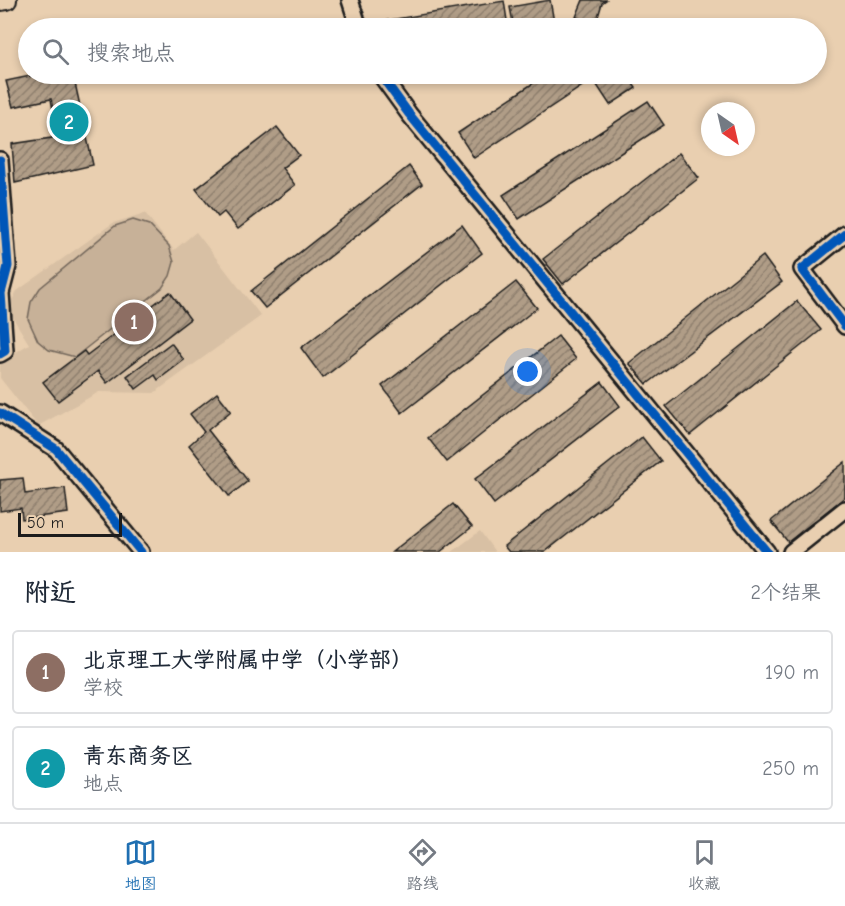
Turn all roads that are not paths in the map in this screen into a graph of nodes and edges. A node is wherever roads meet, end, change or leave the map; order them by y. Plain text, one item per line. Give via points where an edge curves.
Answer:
1 (7, 0) edge
2 (350, 0) edge
3 (0, 1) edge
4 (356, 18) edge
5 (388, 84) edge
6 (0, 160) edge
7 (845, 234) edge
8 (845, 326) edge
9 (0, 354) edge
10 (0, 412) edge
11 (845, 509) edge
12 (141, 552) edge
13 (767, 552) edge
14 (791, 552) edge

1 - 3 street
2 - 4 street
5 - 13 street
6 - 9 street via 8,266 1,293 5,351
7 - 8 street via 802,269
10 - 12 street via 56,449
11 - 14 street

